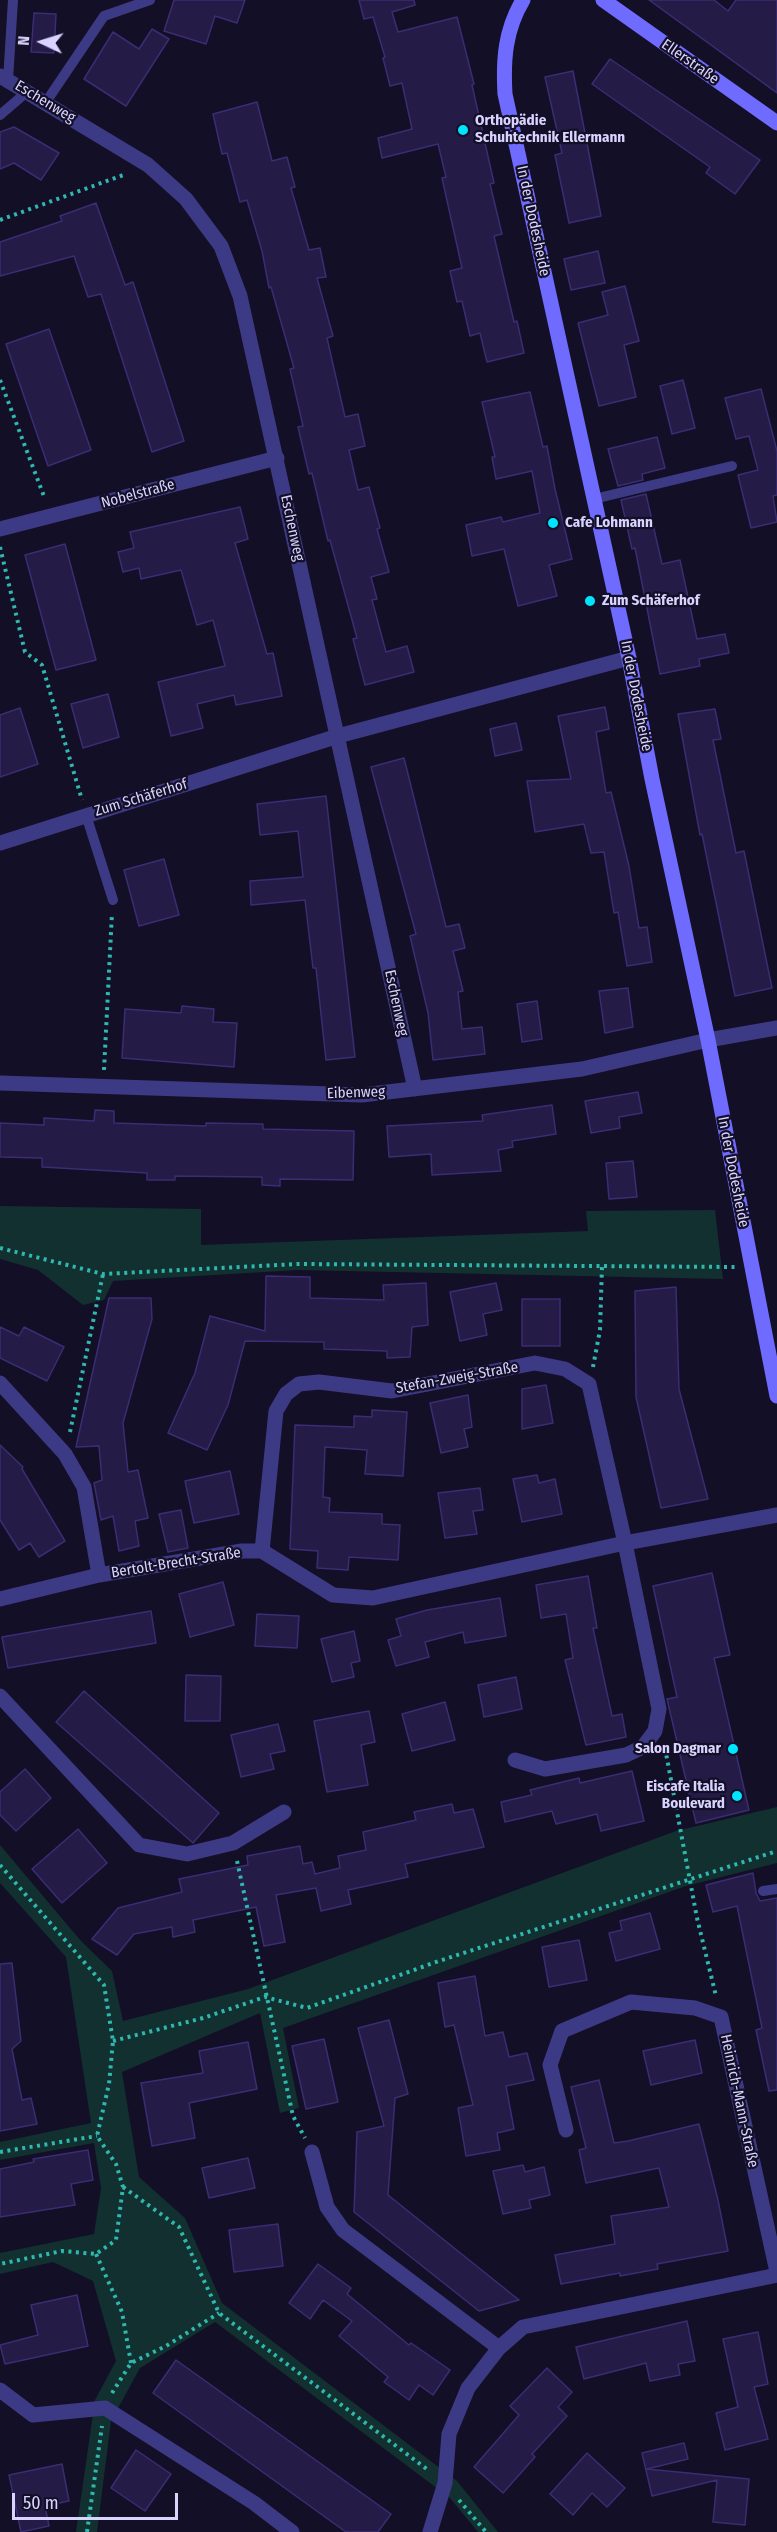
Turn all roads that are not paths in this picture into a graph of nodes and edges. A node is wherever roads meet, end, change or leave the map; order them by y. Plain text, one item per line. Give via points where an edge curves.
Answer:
1 (13, 0) edge
2 (150, 0) edge
3 (523, 0) edge
4 (603, 0) edge
5 (4, 78) edge
6 (28, 91) junction
7 (46, 102) junction
8 (0, 115) edge
9 (777, 123) edge
10 (277, 458) junction
11 (732, 466) dead end
12 (594, 499) junction
13 (0, 529) edge
14 (629, 657) junction
15 (338, 736) junction
16 (86, 815) junction
17 (0, 843) edge
18 (113, 900) road end
19 (777, 1028) edge
20 (708, 1040) junction
21 (0, 1083) edge
22 (415, 1089) junction
23 (0, 1383) edge
24 (777, 1396) edge
25 (777, 1515) edge
26 (625, 1544) junction
27 (262, 1551) junction
28 (99, 1575) junction
29 (0, 1599) edge
30 (0, 1696) edge
31 (515, 1760) dead end
32 (284, 1812) dead end
33 (777, 1889) edge
34 (763, 1891) dead end
35 (566, 2130) dead end
36 (312, 2152) road end
37 (777, 2273) edge
38 (499, 2348) junction
39 (0, 2390) edge
40 (292, 2532) edge
41 (430, 2532) edge

1 - 5 lane
2 - 7 lane via 104,16
3 - 12 street, In der Dodesheide via 507,36 503,63 505,94
4 - 9 street, Ellerstraße
5 - 6 street, Eschenweg
6 - 7 street, Eschenweg
6 - 8 lane
7 - 10 street, Eschenweg via 148,165 186,199 221,246 240,296
10 - 13 street, Nobelstraße
10 - 15 street, Eschenweg
11 - 12 lane
12 - 14 street, In der Dodesheide
14 - 15 street, Zum Schäferhof
14 - 20 street, In der Dodesheide
15 - 16 street, Zum Schäferhof
15 - 22 street, Eschenweg
16 - 17 street, Zum Schäferhof
16 - 18 lane
19 - 20 street, Eibenweg
20 - 22 street, Eibenweg via 582,1069
20 - 24 street, In der Dodesheide
21 - 22 street, Eibenweg via 362,1095
23 - 28 street via 65,1454 84,1486
25 - 26 street, Bertolt-Brecht-Straße
26 - 27 street, Bertolt-Brecht-Straße via 373,1598 333,1594
26 - 27 street, Stefan-Zweig-Straße via 589,1384 565,1369 535,1363 392,1390 320,1382 299,1384 286,1394 276,1411
26 - 31 street via 659,1709 655,1731 644,1747 626,1755 544,1769
27 - 28 street, Bertolt-Brecht-Straße
28 - 29 street, Bertolt-Brecht-Straße
30 - 32 street via 139,1845 187,1854 233,1843
33 - 34 lane
35 - 37 street, Heinrich-Mann-Straße via 550,2066 562,2031 631,2002 695,2008 721,2017
36 - 38 street via 327,2207 343,2230
37 - 38 street, Heinrich-Mann-Straße via 523,2327
38 - 41 street, Heinrich-Mann-Straße via 468,2388 449,2434 445,2483
39 - 40 street via 33,2415 105,2408 254,2503

